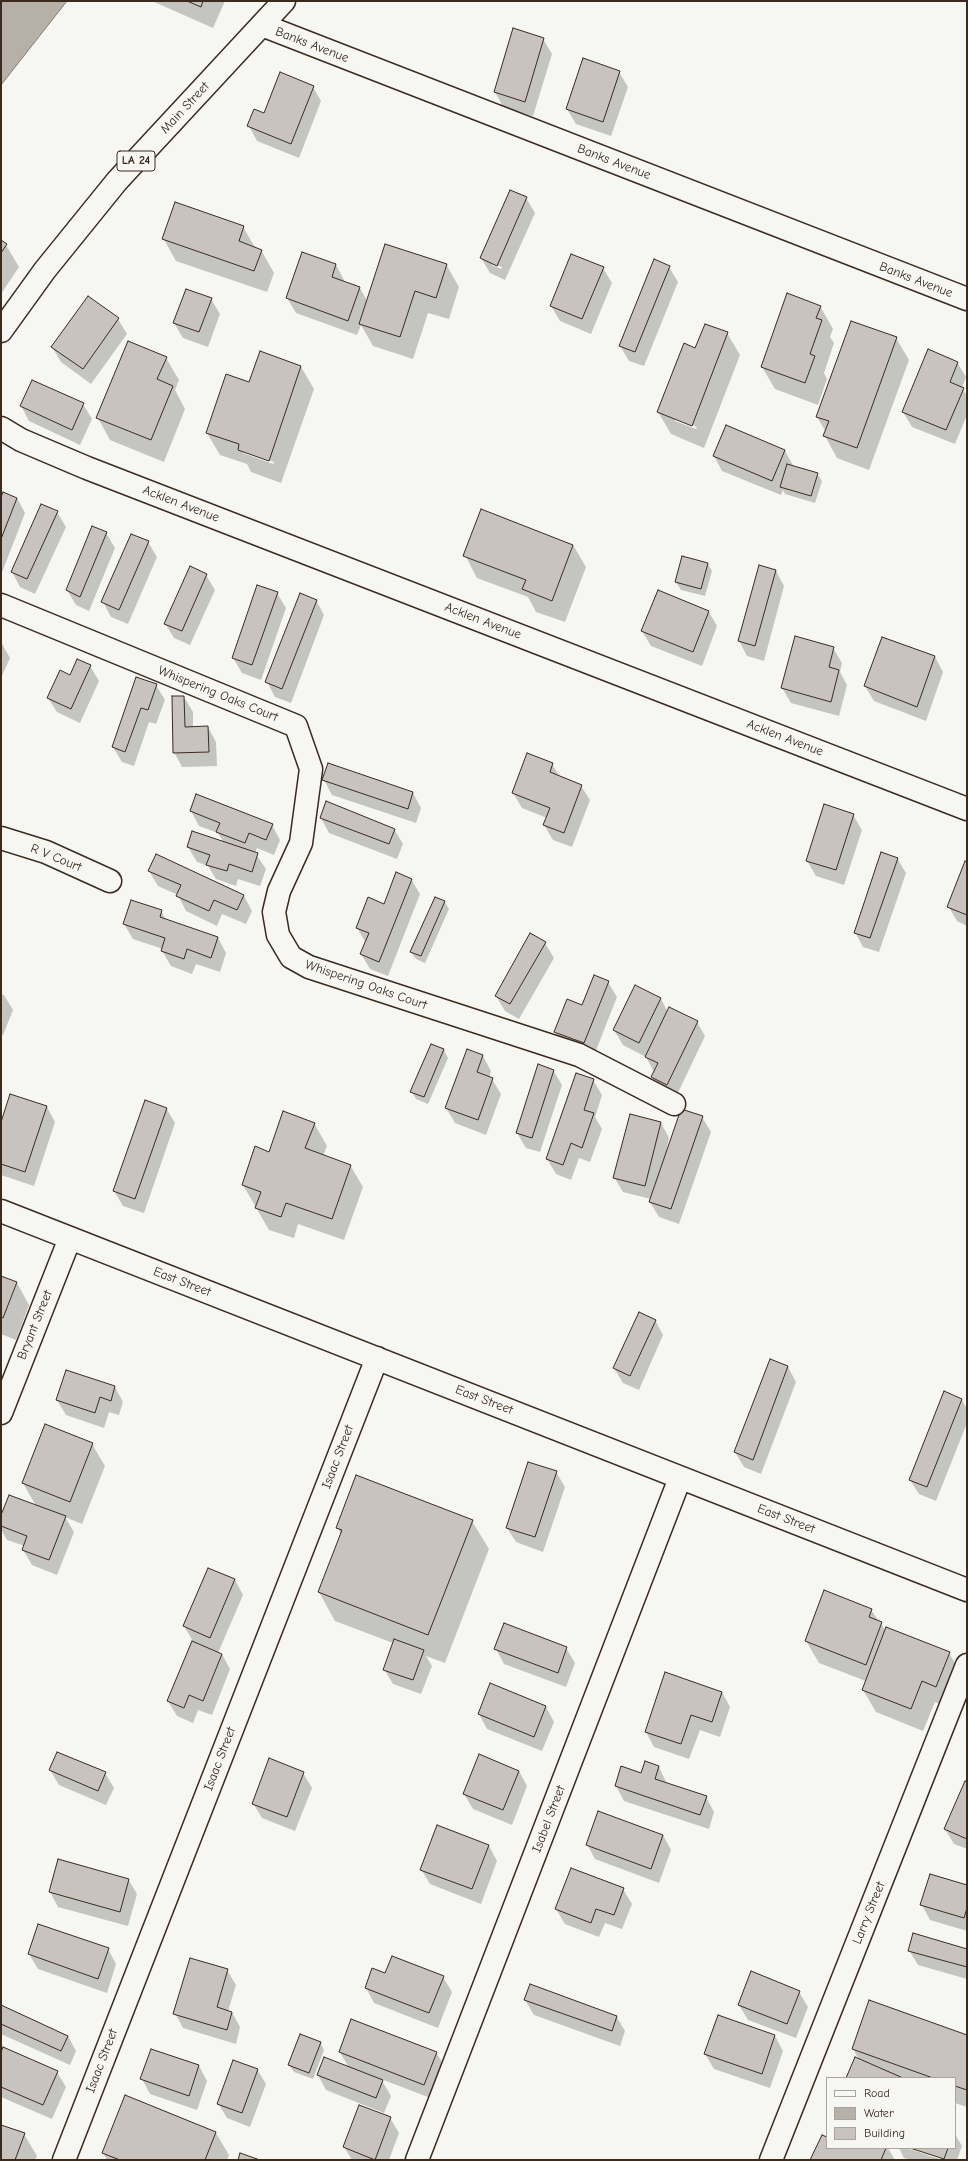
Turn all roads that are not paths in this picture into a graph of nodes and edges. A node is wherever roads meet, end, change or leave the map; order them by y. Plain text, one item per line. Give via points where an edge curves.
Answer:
1 (284, 1) edge
2 (262, 25) junction
3 (967, 299) edge
4 (1, 331) edge
5 (1, 428) edge
6 (1, 605) edge
7 (967, 809) edge
8 (1, 838) edge
9 (110, 881) dead end
10 (674, 1104) dead end
11 (1, 1211) edge
12 (70, 1238) junction
13 (377, 1358) junction
14 (1, 1413) edge
15 (680, 1478) junction
16 (967, 1590) edge
17 (967, 1665) edge
18 (64, 2160) edge
19 (417, 2160) edge
20 (771, 2160) edge

1 - 2 street, Main Street / LA 24
2 - 3 street, Banks Avenue
2 - 4 street, Main Street / LA 24 via 117,181 45,270
5 - 7 street, Acklen Avenue via 21,440 87,468
6 - 10 street, Whispering Oaks Court via 296,726 311,769 300,843 279,891 274,912 278,936 291,957 308,967 578,1055
8 - 9 street, R V Court via 46,852
11 - 12 street, East Street
12 - 13 street, East Street
12 - 14 street, Bryant Street
13 - 15 street, East Street
13 - 18 street, Isaac Street
15 - 16 street, East Street
15 - 19 street, Isabel Street
17 - 20 street, Larry Street

